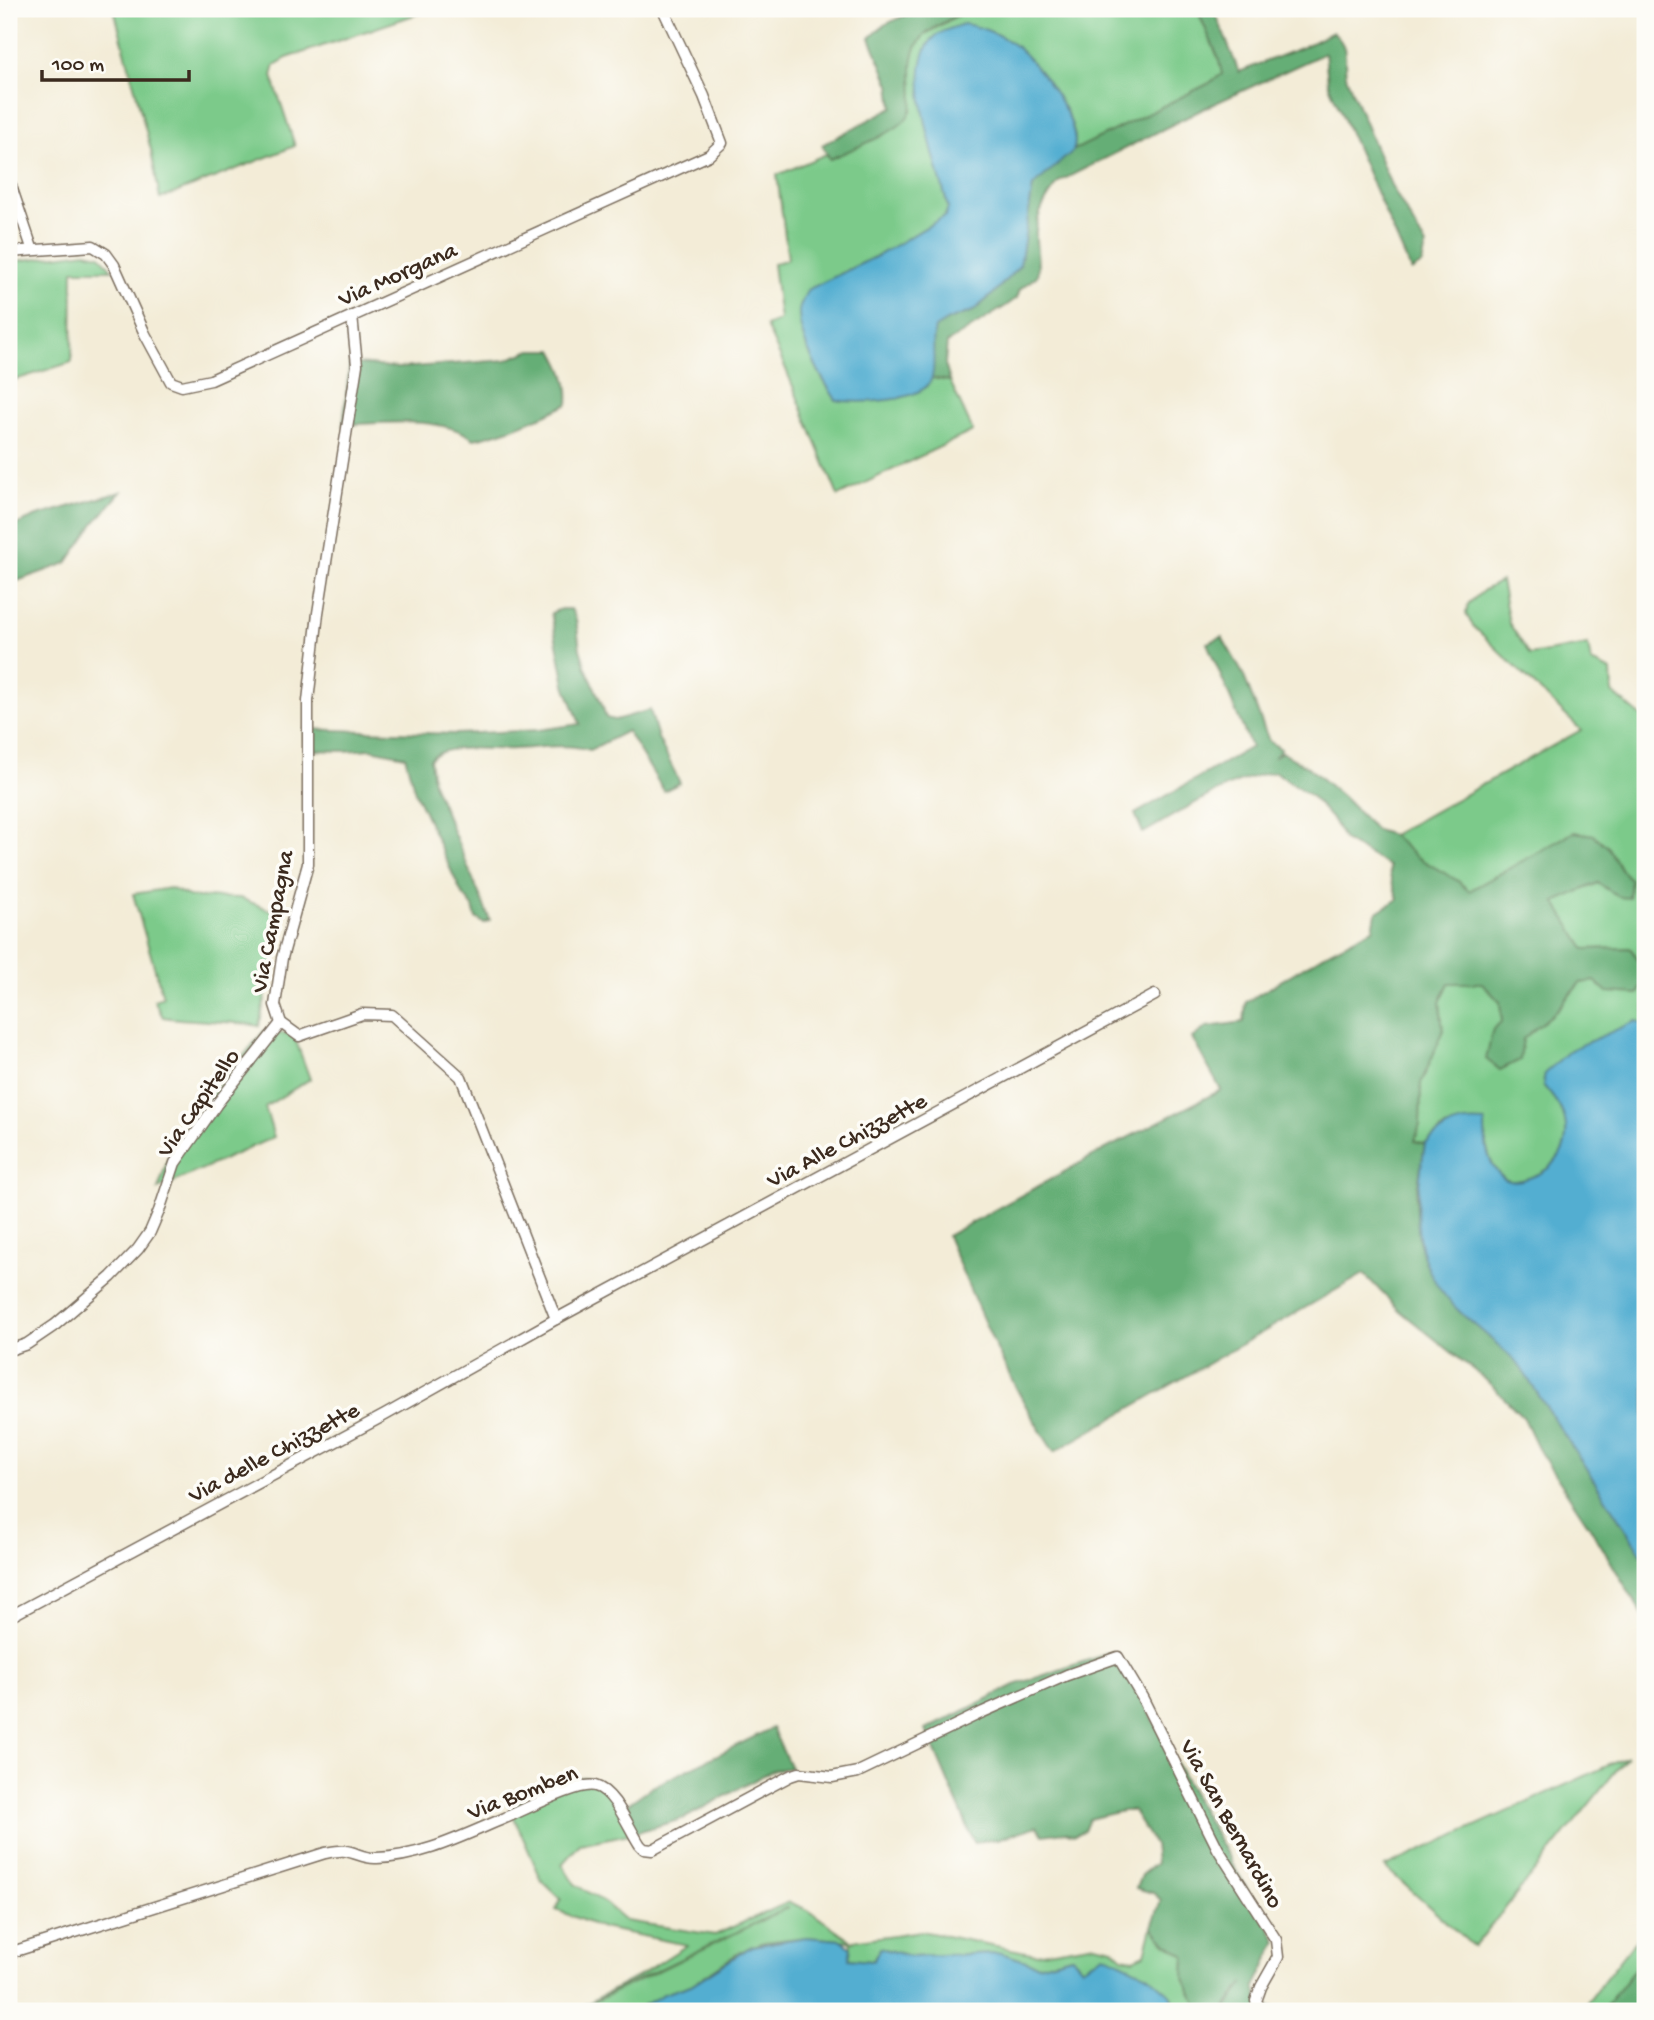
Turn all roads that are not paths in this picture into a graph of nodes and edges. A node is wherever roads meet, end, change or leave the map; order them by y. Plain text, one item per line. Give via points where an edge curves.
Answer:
1 (663, 9) edge
2 (9, 180) edge
3 (32, 248) junction
4 (9, 252) edge
5 (352, 316) junction
6 (1155, 995) dead end
7 (281, 1024) junction
8 (556, 1319) junction
9 (9, 1350) edge
10 (9, 1617) edge
11 (1118, 1657) joint
12 (9, 1953) edge
13 (1261, 2011) edge

1 - 5 street, Via Morgana via 722,143 709,155
2 - 3 street
3 - 4 street, Via Morgana
3 - 5 street, Via Morgana via 93,246 106,254 171,382 182,386 211,380
5 - 7 street, Via Campagna via 357,365 308,701 308,864 282,958 275,1005
6 - 8 street, Via Alle Chizzette
7 - 8 street, Via Campagna via 299,1037 362,1014 392,1016 461,1077
7 - 9 street, Via Capitello via 175,1163 159,1212 138,1249 55,1325
8 - 10 street, Via delle Chizzette
11 - 12 street, Via Bomben via 983,1712 858,1772 786,1777 653,1850 640,1845 610,1796 586,1786 420,1851 378,1858 346,1851 325,1853
11 - 13 street, Via San Bernardino via 1218,1849 1276,1941 1278,1957 1256,2001

